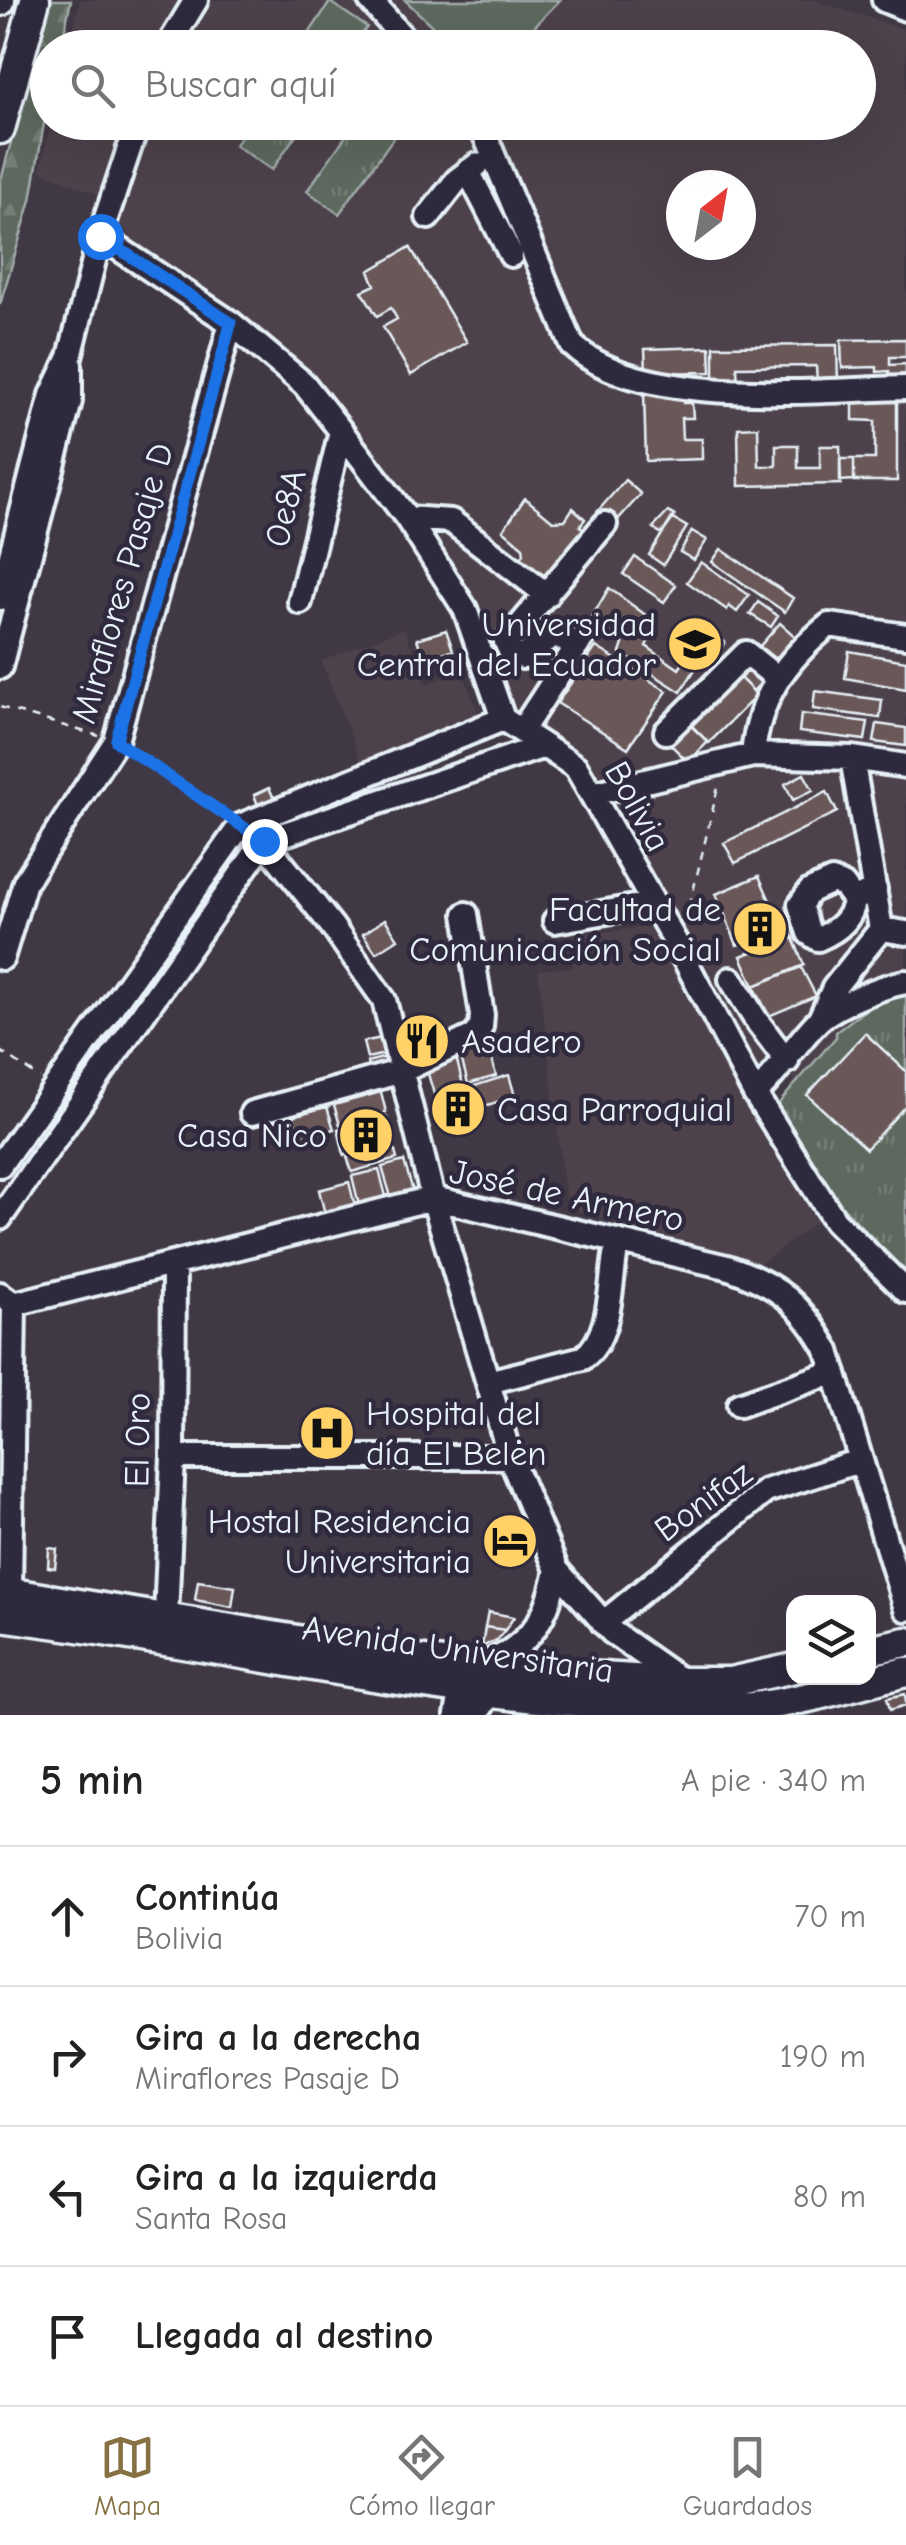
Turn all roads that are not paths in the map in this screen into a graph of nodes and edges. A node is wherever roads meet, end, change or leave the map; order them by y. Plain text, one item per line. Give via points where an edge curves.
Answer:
1 (36, 0) edge
2 (196, 0) edge
3 (370, 0) edge
4 (884, 0) edge
5 (906, 9) edge
6 (178, 30) edge
7 (396, 30) edge
8 (0, 129) edge
9 (132, 140) edge
10 (487, 140) edge
11 (493, 155) junction
12 (468, 171) junction
13 (428, 217) dead end
14 (100, 236) junction
15 (510, 255) dead end
16 (231, 323) junction
17 (70, 356) junction
18 (906, 388) edge
19 (341, 431) junction
20 (406, 518) junction
21 (605, 524) dead end
22 (547, 594) junction
23 (0, 598) edge
24 (300, 602) dead end
25 (906, 636) edge
26 (0, 667) edge
27 (777, 678) junction
28 (512, 724) junction
29 (666, 732) dead end
30 (544, 746) junction
31 (753, 755) junction
32 (852, 758) junction
33 (906, 766) edge
34 (592, 794) junction
35 (240, 826) junction
36 (264, 841) junction
37 (875, 889) junction
38 (854, 900) dead end
39 (652, 904) junction
40 (466, 914) dead end
41 (555, 921) dead end
42 (881, 929) junction
43 (906, 933) edge
44 (2, 958) edge
45 (731, 980) dead end
46 (906, 982) edge
47 (820, 1018) junction
48 (787, 1061) junction
49 (402, 1072) junction
50 (754, 1094) junction
51 (252, 1114) dead end
52 (0, 1165) edge
53 (433, 1198) junction
54 (0, 1218) edge
55 (616, 1256) dead end
56 (174, 1264) junction
57 (906, 1291) edge
58 (4, 1296) edge
59 (834, 1372) junction
60 (488, 1382) junction
61 (738, 1404) dead end
62 (173, 1457) junction
63 (510, 1458) junction
64 (860, 1461) junction
65 (558, 1570) junction
66 (3, 1600) edge
67 (906, 1609) edge
68 (166, 1616) junction
69 (603, 1624) junction
70 (906, 1642) edge
71 (876, 1648) edge
72 (473, 1669) junction
73 (786, 1670) edge
74 (786, 1671) edge
75 (906, 1672) edge
76 (683, 1682) junction
77 (470, 1706) edge
78 (758, 1711) edge
79 (643, 1713) edge

1 - 8 main road
2 - 6 street
3 - 7 street
4 - 5 street
9 - 14 street
10 - 11 street
11 - 12 street
11 - 18 street via 572,344 600,366 725,393
12 - 13 street
12 - 15 street
14 - 16 street
14 - 17 street
16 - 19 street via 304,384
16 - 44 street, Miraflores Pasaje D via 116,741 24,882
17 - 23 street via 52,394
17 - 26 street via 70,401
19 - 20 street
19 - 24 street, Oe8A
20 - 22 street via 451,521
20 - 28 street via 465,609
21 - 22 street
22 - 28 street via 508,638 508,650 523,658 554,635 581,640
25 - 27 street via 829,625
27 - 29 street via 746,653
27 - 31 street via 756,724
28 - 30 street, Bolivia
28 - 35 street
30 - 34 street, Bolivia via 576,766
30 - 36 street
31 - 32 street
31 - 34 street
32 - 33 street
32 - 37 street
34 - 39 street, Bolivia
35 - 36 street
35 - 52 street
36 - 49 street via 384,1000
36 - 54 street
37 - 38 street
37 - 42 street
39 - 41 street
39 - 50 street, Bolivia
40 - 49 street via 481,1028
42 - 43 street
42 - 47 street via 834,988
45 - 48 street
46 - 47 street
47 - 48 street
48 - 50 street
49 - 51 street
49 - 53 street
50 - 57 street, Bolivia via 835,1220
53 - 56 street, José de Armero
53 - 59 street, José de Armero via 764,1280 815,1327
53 - 60 street
55 - 60 street via 594,1350
56 - 58 street, José de Armero
56 - 62 street, El Oro
58 - 66 street
59 - 61 street
59 - 64 street, José de Armero
60 - 63 street
62 - 63 street
62 - 68 street, El Oro
63 - 65 street
64 - 67 street, José de Armero
64 - 69 street, Bonifaz via 766,1492
65 - 69 street
65 - 72 street via 550,1602 527,1638
66 - 68 main road, Avenida Universitaria
66 - 77 main road, Avenida Universitaria
68 - 72 main road, Avenida Universitaria
69 - 76 street
70 - 71 main road
72 - 76 main road, Avenida Universitaria
72 - 77 street
73 - 76 main road, Avenida Universitaria via 730,1682
74 - 78 street via 770,1682
75 - 78 main road, Avenida Universitaria
77 - 79 main road, Avenida Universitaria
78 - 79 main road, Avenida Universitaria

